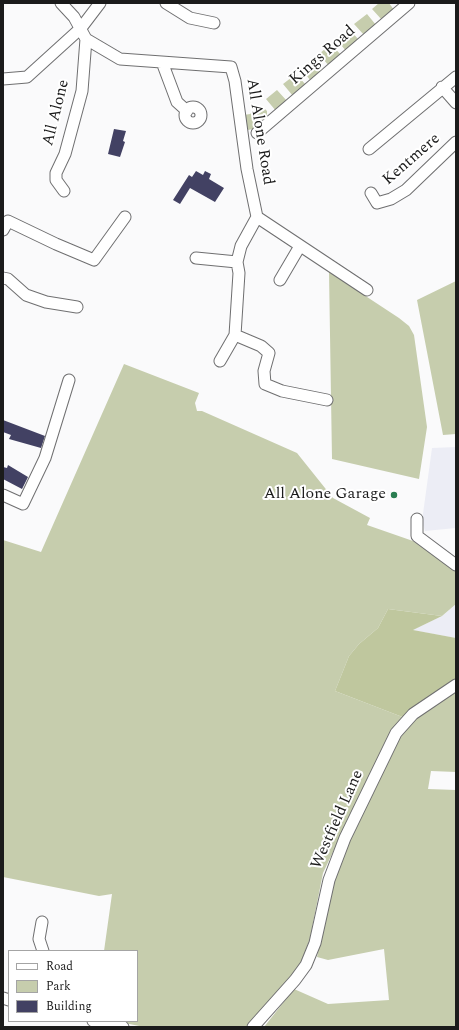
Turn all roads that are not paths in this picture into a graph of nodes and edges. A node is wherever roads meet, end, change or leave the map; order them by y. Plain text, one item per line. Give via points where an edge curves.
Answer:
1 (61, 3) edge
2 (100, 3) edge
3 (166, 3) edge
4 (409, 3) edge
5 (214, 24) dead end
6 (81, 28) junction
7 (86, 39) junction
8 (162, 62) junction
9 (456, 76) edge
10 (3, 79) edge
11 (442, 87) junction
12 (456, 104) edge
13 (186, 111) dead end
14 (257, 134) dead end
15 (456, 142) edge
16 (369, 149) dead end
17 (64, 191) dead end
18 (371, 193) dead end
19 (125, 217) dead end
20 (257, 218) junction
21 (3, 230) edge
22 (300, 246) junction
23 (196, 258) dead end
24 (237, 262) junction
25 (3, 278) edge
26 (280, 280) dead end
27 (367, 290) dead end
28 (77, 307) dead end
29 (235, 335) junction
30 (220, 361) dead end
31 (69, 380) dead end
32 (327, 400) dead end
33 (3, 495) edge
34 (417, 519) dead end
35 (456, 565) edge
36 (456, 685) edge
37 (42, 922) dead end
38 (43, 950) edge
39 (98, 1022) edge
40 (123, 1027) edge
41 (253, 1027) edge

1 - 6 street
2 - 6 street
3 - 5 street via 190,18
4 - 14 street, Kings Road
6 - 7 street
6 - 10 street via 27,77
7 - 8 street, All Alone Road via 120,59
7 - 17 street, All Alone via 82,91 65,154 56,172 56,180
8 - 13 street via 177,102
8 - 20 street, All Alone Road via 231,67
9 - 11 street
11 - 12 street
11 - 16 street
15 - 18 street, Kentmere via 406,190 391,200 377,203
19 - 21 street via 94,260 8,220
20 - 22 street
20 - 24 street via 241,246
22 - 26 street
22 - 27 street
23 - 24 street
24 - 29 street
25 - 28 street via 8,279 26,295 46,302
29 - 30 street
29 - 32 street via 261,346 269,353 264,371 265,384 282,391
31 - 33 street via 45,458 23,504
34 - 35 street via 416,536
36 - 41 street, Westfield Lane via 413,714 396,733 345,838 329,880 315,943 306,965
37 - 38 street via 39,939
39 - 40 street

